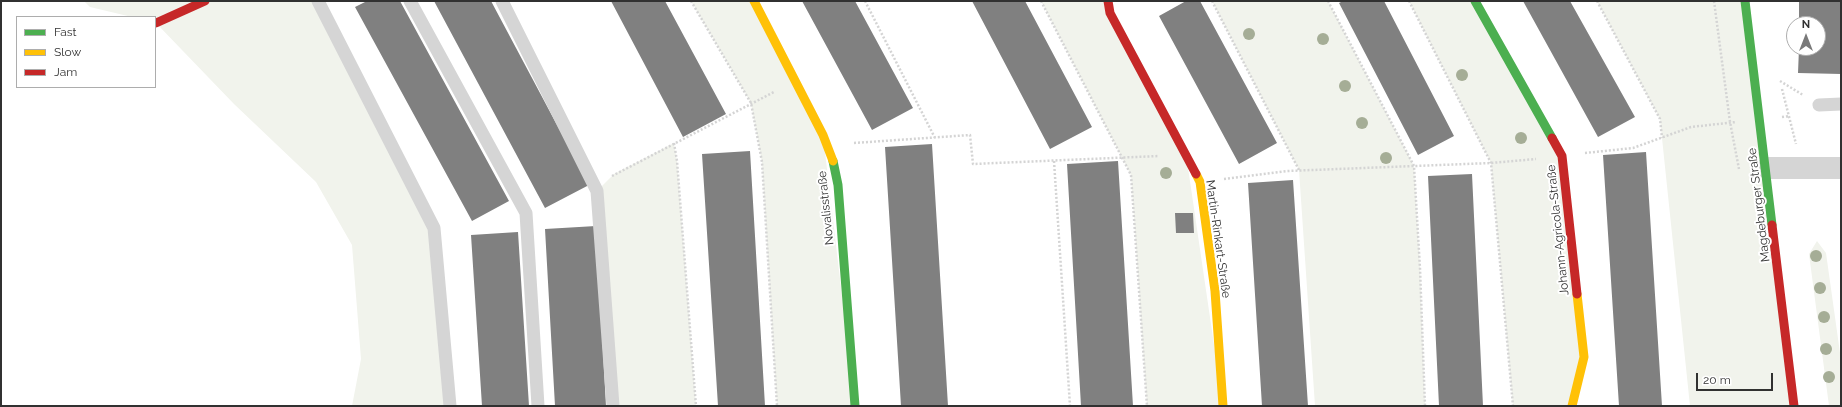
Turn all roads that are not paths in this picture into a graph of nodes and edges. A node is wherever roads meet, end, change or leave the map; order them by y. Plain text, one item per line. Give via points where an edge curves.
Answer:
1 (205, 1) edge
2 (318, 1) edge
3 (410, 1) edge
4 (502, 1) edge
5 (754, 1) edge
6 (1108, 1) edge
7 (1475, 1) edge
8 (1745, 1) edge
9 (156, 23) dead end
10 (1819, 104) road end
11 (1841, 104) edge
12 (1766, 168) junction
13 (1841, 168) edge
14 (450, 406) edge
15 (538, 406) edge
16 (613, 406) edge
17 (855, 406) edge
18 (1223, 406) edge
19 (1572, 406) edge
20 (1794, 406) edge

1 - 9 street
2 - 14 lane via 434,228
3 - 15 lane via 526,213
4 - 16 lane via 597,191
5 - 17 street, Novalisstraße via 833,159 838,185
6 - 18 street, Martin-Rinkart-Straße via 1110,13 1200,182 1215,291
7 - 19 street, Johann-Agricola-Straße via 1562,156 1584,357
8 - 12 street, Magdeburger Straße
10 - 11 lane
12 - 13 street
12 - 20 street, Magdeburger Straße

